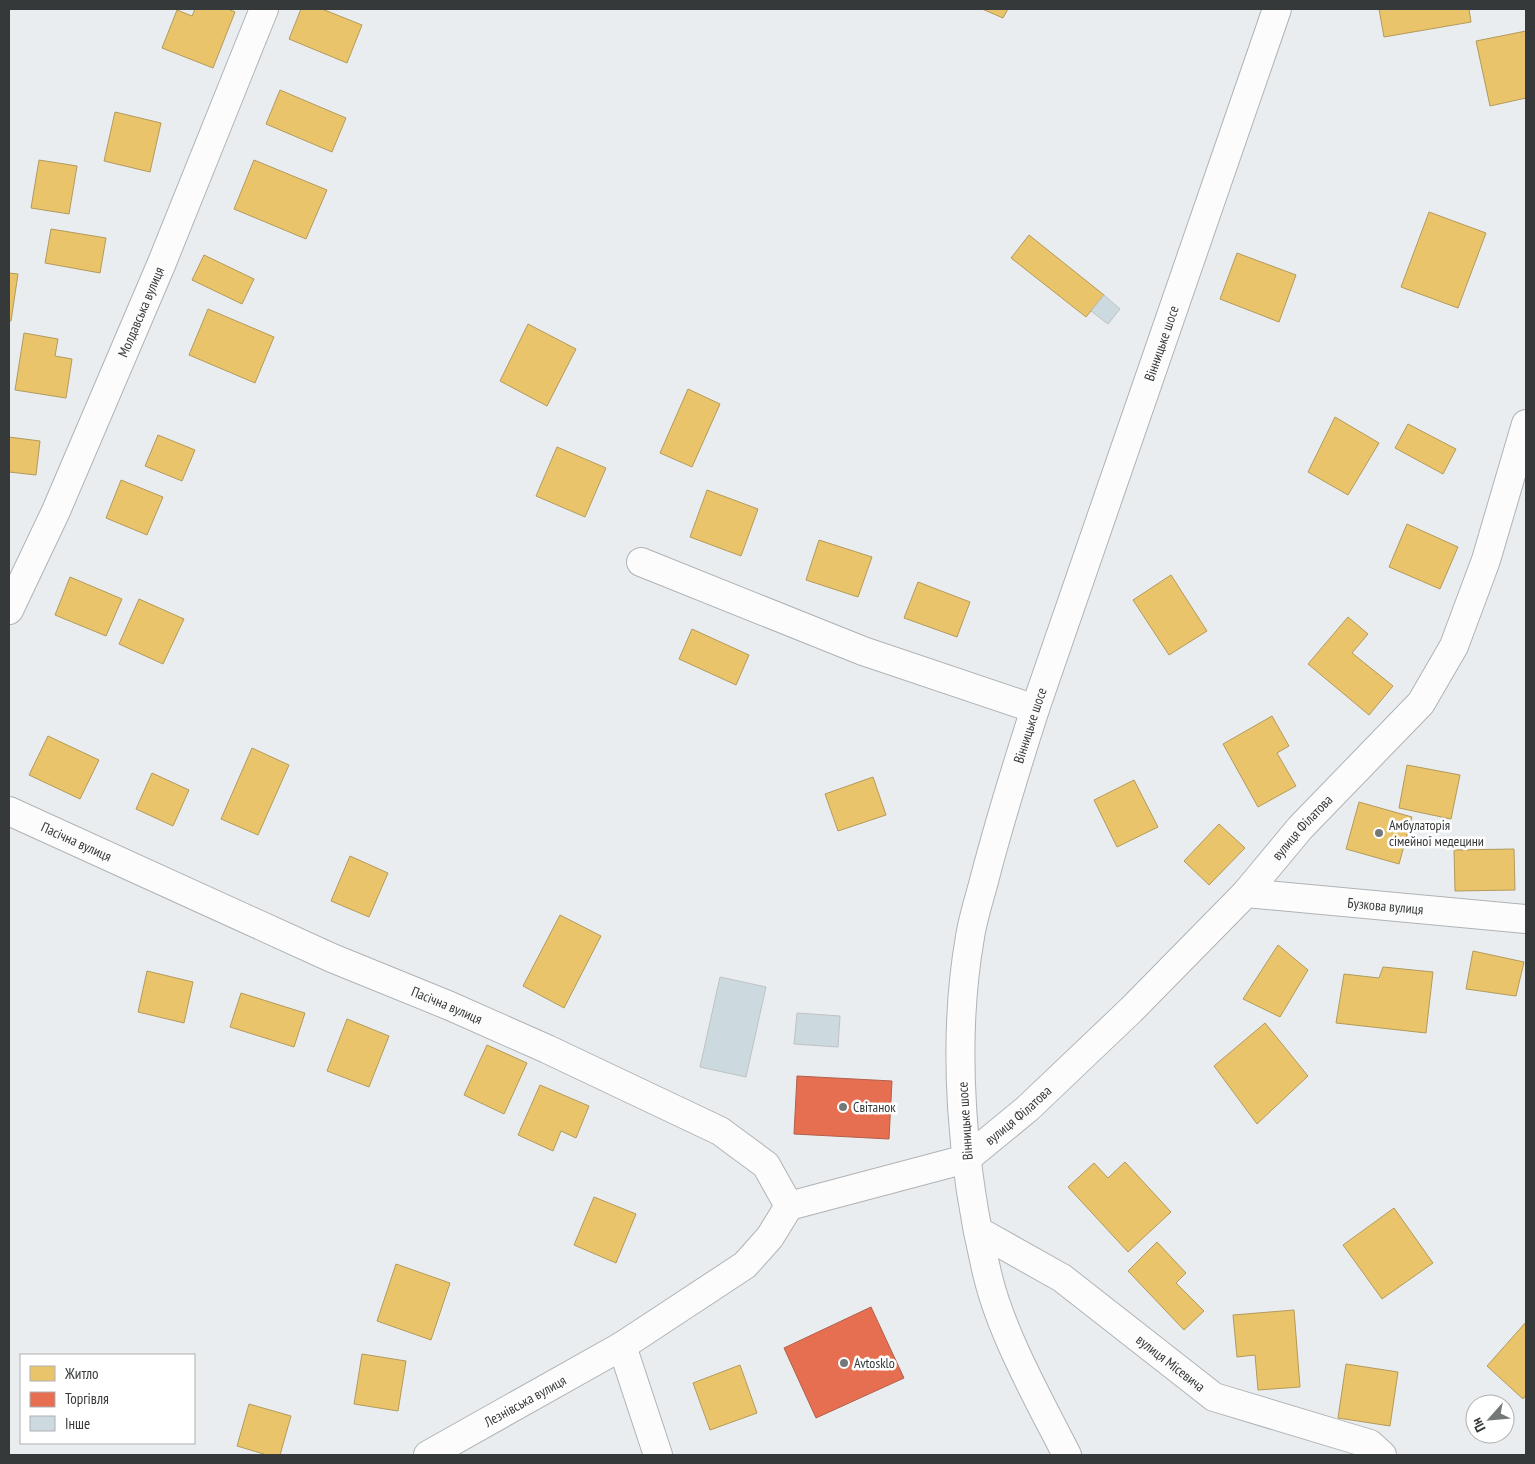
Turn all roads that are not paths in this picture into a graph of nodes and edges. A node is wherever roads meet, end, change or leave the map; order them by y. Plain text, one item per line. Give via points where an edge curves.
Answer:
1 (264, 9) edge
2 (1277, 9) edge
3 (1526, 424) edge
4 (642, 562) dead end
5 (9, 610) edge
6 (1035, 709) junction
7 (9, 811) edge
8 (1246, 893) junction
9 (1526, 919) edge
10 (966, 1159) junction
11 (789, 1206) junction
12 (980, 1232) junction
13 (622, 1346) junction
14 (428, 1455) edge
15 (658, 1455) edge
16 (1067, 1455) edge
17 (1382, 1455) edge

1 - 5 street, Молдавська вулиця via 161,265 56,511
2 - 6 street, Вінницьке шосе
3 - 8 street, вулиця Філатова via 1486,560 1458,637 1421,703 1300,828
4 - 6 street via 863,652
6 - 10 street, Вінницьке шосе via 1003,810 970,937 960,1025
7 - 11 street, Пасічна вулиця via 332,958 547,1049 720,1131 766,1165
8 - 9 street, Бузкова вулиця
8 - 10 street, вулиця Філатова via 1131,1010 1027,1109
10 - 11 street
10 - 12 street, Вінницьке шосе
11 - 13 street, Лезнівська вулиця via 770,1237 745,1265
12 - 16 street, Вінницьке шосе via 988,1278 1004,1322
12 - 17 street, вулиця Місевича via 1062,1278 1214,1397 1370,1444
13 - 14 street, Лезнівська вулиця
13 - 15 street

